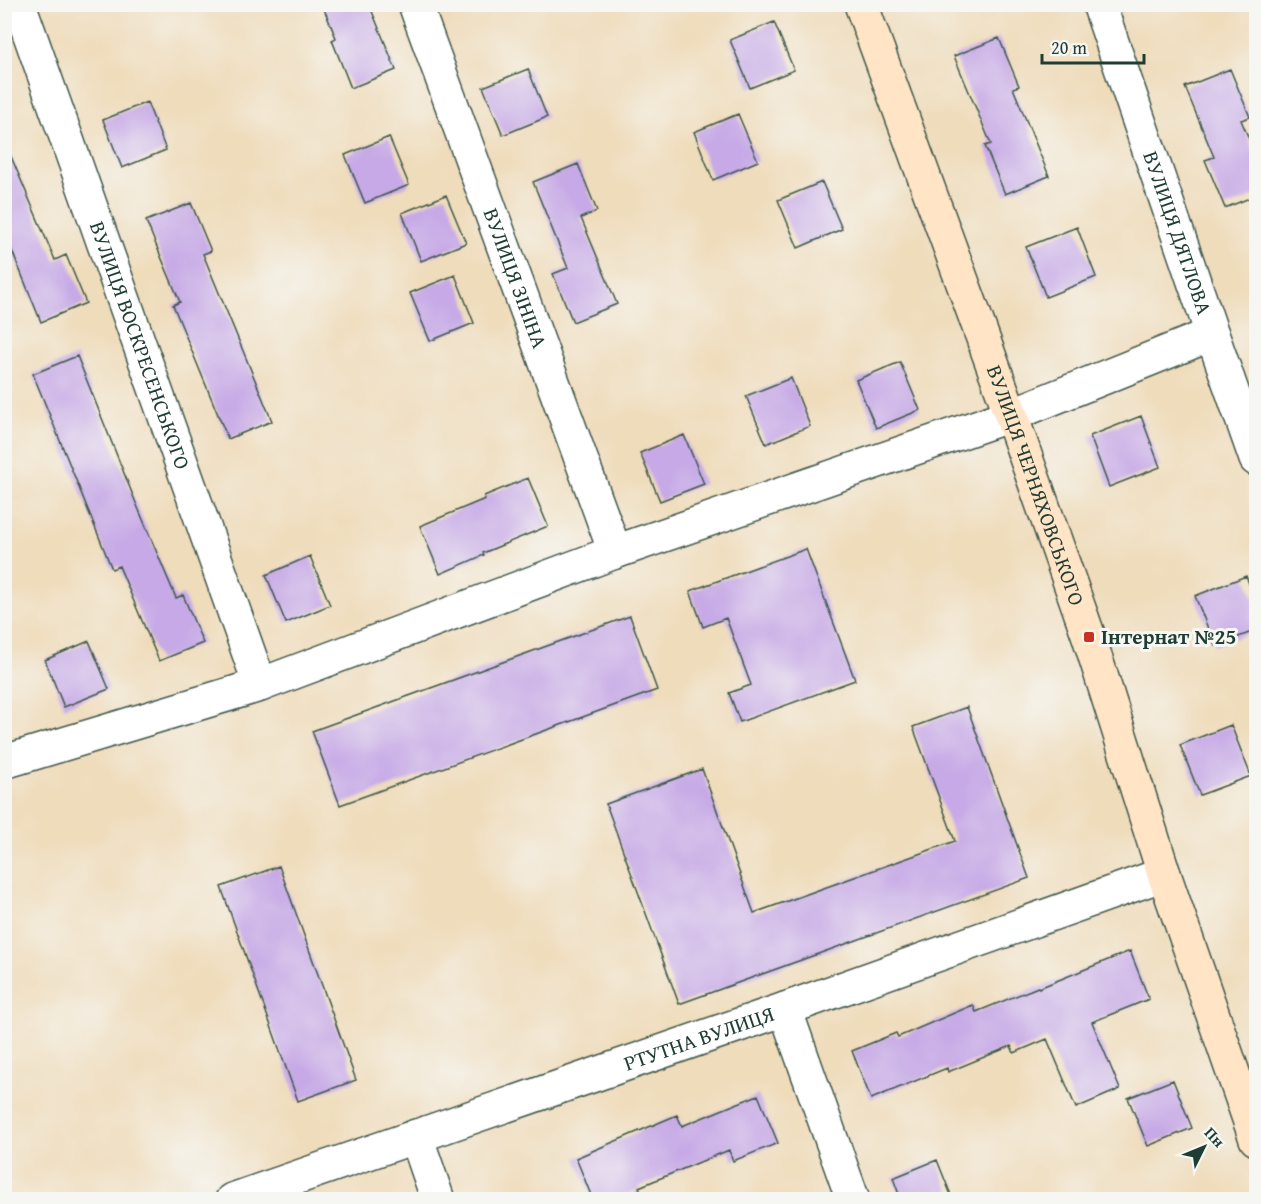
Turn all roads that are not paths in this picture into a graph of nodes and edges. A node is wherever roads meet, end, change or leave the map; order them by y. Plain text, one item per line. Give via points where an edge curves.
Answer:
1 (19, 4) edge
2 (415, 4) edge
3 (861, 4) edge
4 (1099, 4) edge
5 (1212, 334) junction
6 (1011, 416) junction
7 (1257, 459) edge
8 (615, 552) junction
9 (260, 685) junction
10 (4, 762) edge
11 (1164, 874) junction
12 (786, 1009) junction
13 (416, 1136) junction
14 (1257, 1139) edge
15 (232, 1200) edge
16 (438, 1200) edge
17 (853, 1200) edge

1 - 9 street, ВУЛИЦЯ ВОСКРЕСЕНСЬКОГО
2 - 8 street, ВУЛИЦЯ ЗІНІНА
3 - 6 main road, ВУЛИЦЯ ЧЕРНЯХОВСЬКОГО
4 - 5 street, ВУЛИЦЯ ДЯТЛОВА
5 - 6 street
5 - 7 street, ВУЛИЦЯ ДЯТЛОВА
6 - 8 street
6 - 11 main road, ВУЛИЦЯ ЧЕРНЯХОВСЬКОГО via 1089,638
8 - 9 street
9 - 10 street
11 - 12 street, РТУТНА ВУЛИЦЯ
11 - 14 main road, ВУЛИЦЯ ЧЕРНЯХОВСЬКОГО
12 - 13 street, РТУТНА ВУЛИЦЯ
12 - 17 street
13 - 15 street, РТУТНА ВУЛИЦЯ
13 - 16 street

